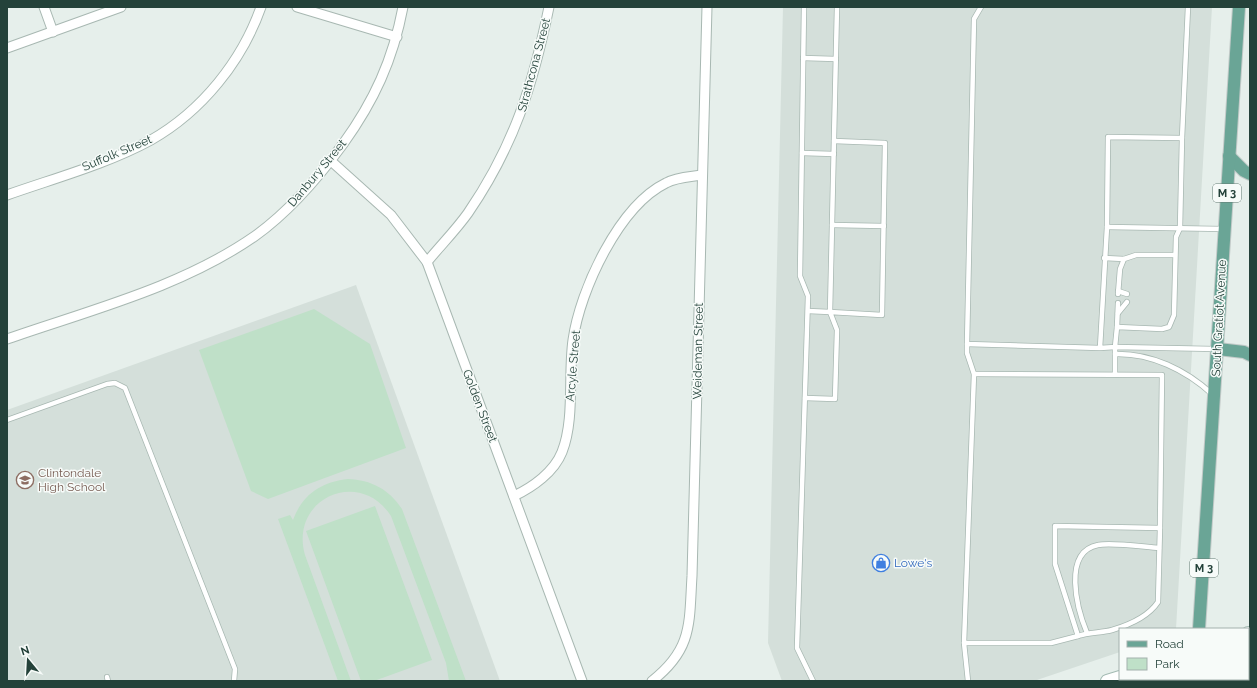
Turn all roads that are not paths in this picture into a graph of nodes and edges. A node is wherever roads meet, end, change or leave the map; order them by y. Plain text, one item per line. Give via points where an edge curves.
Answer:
1 (44, 7) edge
2 (121, 7) edge
3 (261, 7) edge
4 (297, 7) edge
5 (403, 7) edge
6 (549, 7) edge
7 (707, 7) edge
8 (804, 7) edge
9 (837, 7) edge
10 (982, 7) edge
11 (1188, 7) edge
12 (1238, 7) edge
13 (53, 32) junction
14 (397, 37) junction
15 (7, 48) edge
16 (803, 58) junction
17 (836, 59) junction
18 (1182, 138) junction
19 (834, 141) junction
20 (802, 153) junction
21 (834, 154) junction
22 (1229, 156) junction
23 (331, 161) junction
24 (1250, 174) edge
25 (702, 175) junction
26 (7, 195) edge
27 (832, 224) junction
28 (884, 226) junction
29 (1107, 226) junction
30 (1180, 228) junction
31 (1224, 229) junction
32 (1175, 255) junction
33 (1104, 258) junction
34 (1124, 259) junction
35 (427, 262) junction
36 (1120, 293) dead end
37 (808, 312) junction
38 (830, 312) junction
39 (1118, 313) junction
40 (1117, 327) junction
41 (7, 339) edge
42 (967, 344) junction
43 (1115, 347) junction
44 (1100, 348) junction
45 (1218, 349) junction
46 (1115, 354) junction
47 (1250, 355) edge
48 (974, 374) junction
49 (1115, 374) junction
50 (1215, 396) junction
51 (805, 398) junction
52 (7, 420) edge
53 (514, 496) junction
54 (1160, 528) junction
55 (1159, 548) junction
56 (1199, 628) edge
57 (1087, 633) junction
58 (1078, 636) junction
59 (964, 643) junction
60 (1250, 653) edge
61 (1249, 667) edge
62 (1119, 677) edge
63 (234, 681) edge
64 (582, 681) edge
65 (652, 681) edge
66 (813, 681) edge
67 (968, 681) edge
68 (1107, 681) edge

1 - 13 street
2 - 13 street
3 - 26 street, Suffolk Street via 243,49 220,81 174,125 151,140 109,158
4 - 14 street
5 - 14 street, Danbury Street
6 - 35 street, Strathcona Street via 532,80 503,155 467,214
7 - 25 street, Weideman Street
8 - 16 lane
9 - 17 lane
10 - 42 lane via 974,19
11 - 18 lane
12 - 22 main road, South Gratiot Avenue / M 3
13 - 15 street
14 - 23 street, Danbury Street via 377,89 359,121
16 - 17 lane
16 - 20 lane
17 - 19 lane
18 - 29 lane via 1108,137
18 - 30 lane
19 - 21 lane
19 - 28 lane via 885,143
20 - 21 lane
20 - 37 lane via 800,276 808,296
21 - 27 lane
22 - 24 main road
22 - 31 main road, South Gratiot Avenue / M 3
23 - 35 street, Golden Street via 391,215
23 - 41 street, Danbury Street via 280,216 230,252 160,285
25 - 53 street, Arcyle Street via 674,180 651,193 616,232 600,259 576,325 571,358 567,435 562,452 551,469 535,484
25 - 65 street, Weideman Street via 689,624 686,639 678,655 666,670
27 - 28 lane
27 - 38 lane
28 - 38 lane via 882,314
29 - 30 lane
29 - 33 lane
30 - 31 lane
30 - 32 lane via 1176,237
31 - 45 main road, South Gratiot Avenue / M 3
32 - 34 lane via 1136,255
32 - 40 lane via 1174,315 1169,327
33 - 34 lane
33 - 44 lane
34 - 36 lane via 1120,269
35 - 53 street, Golden Street
37 - 38 lane
37 - 51 lane
38 - 51 lane via 837,330 835,399
39 - 39 lane via 1120,303
39 - 40 lane
40 - 43 lane
42 - 44 lane
42 - 48 lane via 967,353
43 - 44 lane
43 - 45 lane
43 - 46 lane
45 - 47 main road
45 - 50 main road, South Gratiot Avenue / M 3
46 - 49 lane
46 - 50 lane via 1154,359 1193,378
48 - 49 lane
48 - 59 lane
49 - 54 lane via 1162,375
50 - 56 main road, South Gratiot Avenue / M 3
51 - 66 lane via 797,648
52 - 63 lane via 107,384 115,383 125,388 235,669
53 - 64 street, Golden Street
54 - 55 lane
54 - 58 lane via 1056,526 1055,564
55 - 57 lane via 1158,602 1152,611 1112,630
55 - 57 lane via 1100,544 1087,548 1082,553 1076,569 1078,607
57 - 58 lane
58 - 59 lane via 1052,643
59 - 67 lane
60 - 61 main road
62 - 68 main road

